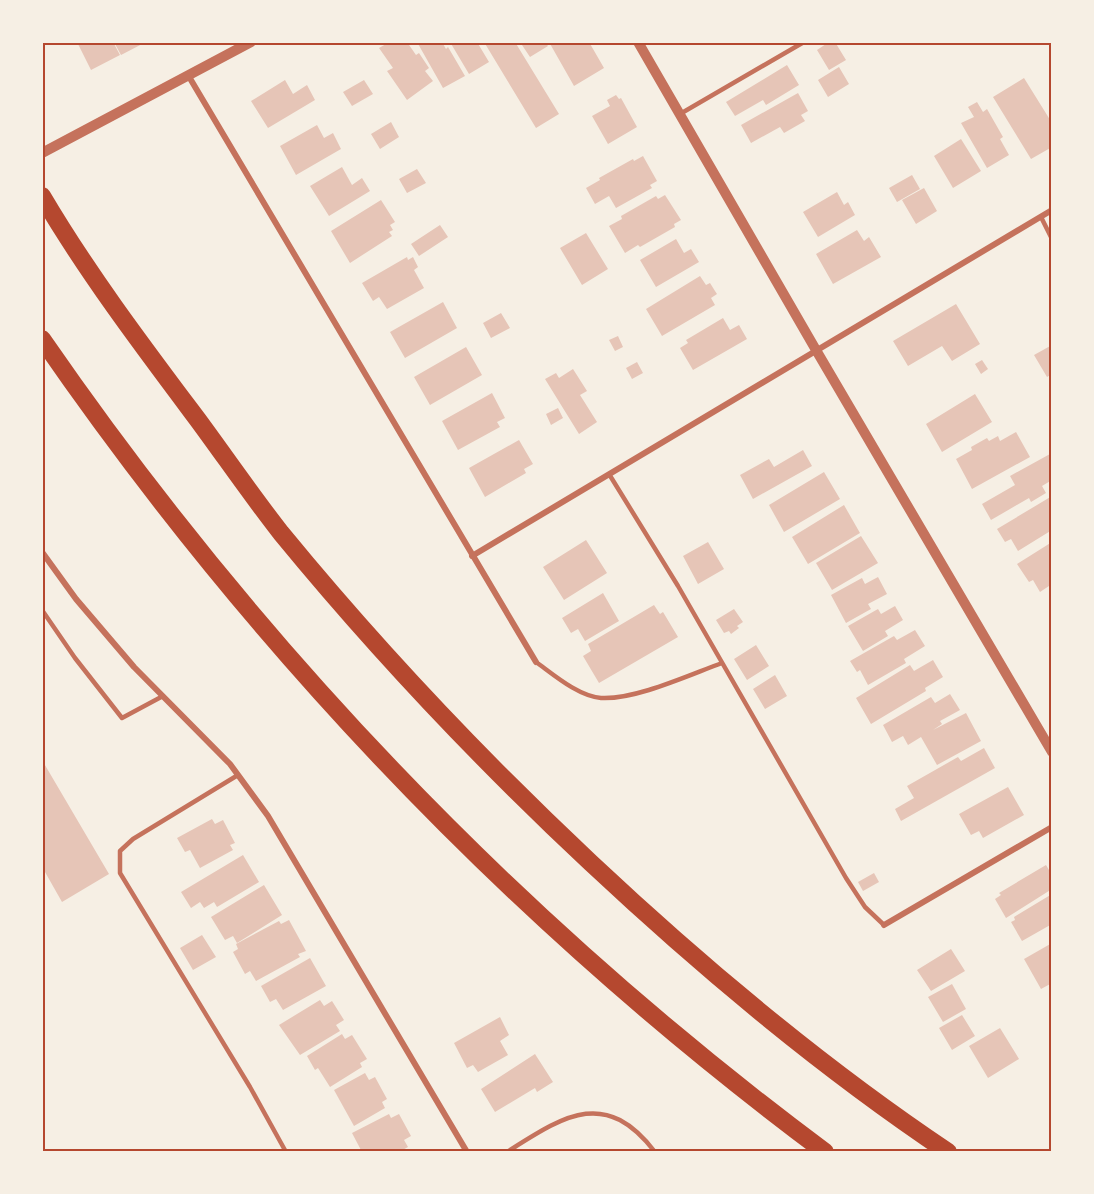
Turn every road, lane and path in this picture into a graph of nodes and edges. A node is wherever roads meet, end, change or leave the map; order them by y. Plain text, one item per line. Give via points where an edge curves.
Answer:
1 (251, 42) edge
2 (638, 42) edge
3 (804, 42) edge
4 (188, 75) junction
5 (680, 114) junction
6 (42, 153) edge
7 (42, 196) edge
8 (1052, 210) edge
9 (1041, 217) junction
10 (1052, 239) edge
11 (42, 339) edge
12 (816, 350) junction
13 (609, 474) junction
14 (42, 553) edge
15 (472, 556) junction
16 (42, 610) edge
17 (536, 662) joint
18 (722, 663) junction
19 (163, 696) junction
20 (1052, 752) edge
21 (238, 775) junction
22 (1052, 827) edge
23 (884, 925) joint
24 (286, 1152) edge
25 (467, 1152) edge
26 (507, 1152) edge
27 (655, 1152) edge
28 (825, 1152) edge
29 (948, 1152) edge

1 - 4 street
2 - 5 street
3 - 5 lane
4 - 6 street
4 - 15 street
5 - 12 street
7 - 29 highway via 141,344 280,531 373,642 483,759 712,973 834,1070
8 - 9 street
9 - 10 lane
9 - 12 street
11 - 28 highway via 204,558 388,766 477,856 608,977 756,1101
12 - 13 street
12 - 20 street
13 - 15 street
13 - 18 lane
14 - 19 street via 76,599
15 - 17 street
16 - 19 lane via 122,718
17 - 18 lane via 568,686 599,698 661,685
18 - 23 lane via 846,878 865,907
19 - 21 street
21 - 24 lane via 133,839 120,851 120,873
21 - 25 street via 268,816
22 - 23 street
26 - 27 lane via 572,1115 601,1113 622,1120 641,1134

